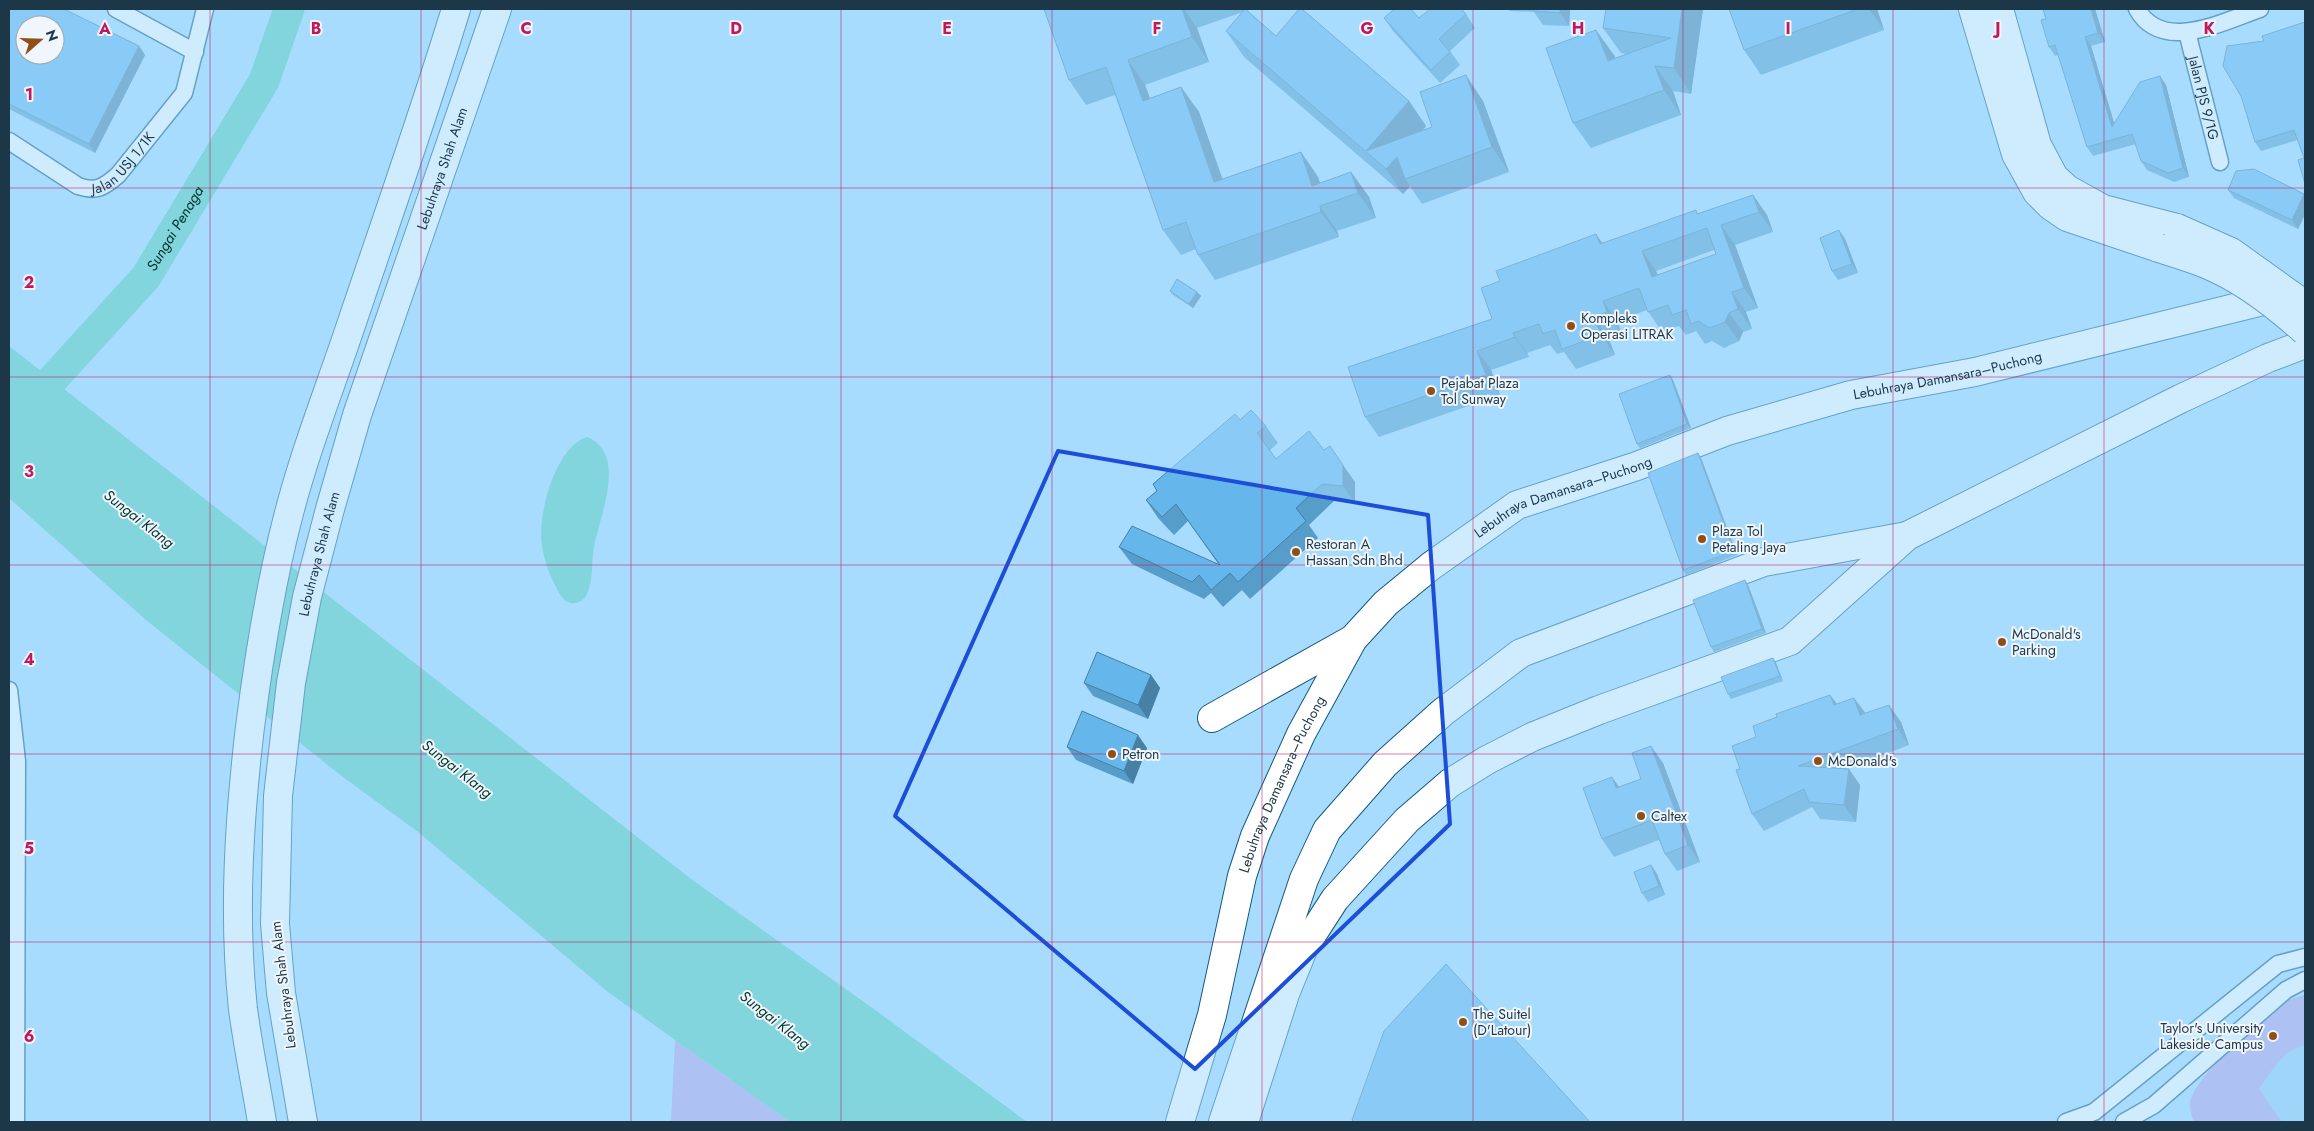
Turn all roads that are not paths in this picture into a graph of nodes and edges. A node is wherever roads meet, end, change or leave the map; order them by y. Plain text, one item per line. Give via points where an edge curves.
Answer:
1 (116, 9) edge
2 (205, 9) edge
3 (456, 9) edge
4 (497, 9) edge
5 (1973, 9) edge
6 (1999, 9) edge
7 (2137, 9) edge
8 (2260, 9) edge
9 (2187, 32) junction
10 (195, 52) junction
11 (9, 141) edge
12 (2220, 162) dead end
13 (2305, 291) edge
14 (2305, 305) edge
15 (2305, 331) edge
16 (2305, 344) edge
17 (1907, 536) junction
18 (1354, 639) junction
19 (9, 690) edge
20 (1212, 718) dead end
21 (13, 761) edge
22 (13, 789) edge
23 (2305, 957) edge
24 (2305, 980) edge
25 (1249, 1074) junction
26 (303, 1120) edge
27 (16, 1122) edge
28 (262, 1122) edge
29 (1180, 1122) edge
30 (1223, 1122) edge
31 (1244, 1122) edge
32 (2066, 1122) edge
33 (2124, 1122) edge

1 - 10 street
2 - 10 street, Jalan USJ 1/1K
3 - 28 highway via 288,515 257,667 238,854 243,1008
4 - 26 highway, Lebuhraya Shah Alam via 357,415 308,597 292,683 278,796 275,924 282,993
5 - 15 highway, bridge via 2016,154 2037,192 2051,206 2067,217 2207,264 2244,284
6 - 14 highway, bridge via 2037,145 2054,177 2067,189 2102,209 2177,228 2231,252
7 - 9 street via 2152,26 2167,32
8 - 9 street
9 - 12 street, Jalan PJS 9/1G
10 - 11 street, Jalan USJ 1/1K via 184,93 118,175 105,186 90,190 78,186
13 - 18 highway, Lebuhraya Damansara–Puchong via 1975,372 1851,395 1727,431 1637,466 1517,505 1431,566 1386,603
16 - 17 highway via 2180,399
17 - 25 highway via 1790,641 1557,727 1487,760 1450,783 1407,820 1335,898 1304,947
17 - 25 highway via 1764,562 1698,586 1522,653 1443,712 1385,764 1327,830 1304,878
18 - 20 highway
18 - 29 highway, Lebuhraya Damansara–Puchong via 1301,734 1255,836 1242,876 1212,1015
19 - 21 street
21 - 22 street
22 - 27 street
23 - 32 street via 2278,964 2094,1112
24 - 33 street via 2286,990 2154,1105
25 - 30 highway
25 - 31 highway

